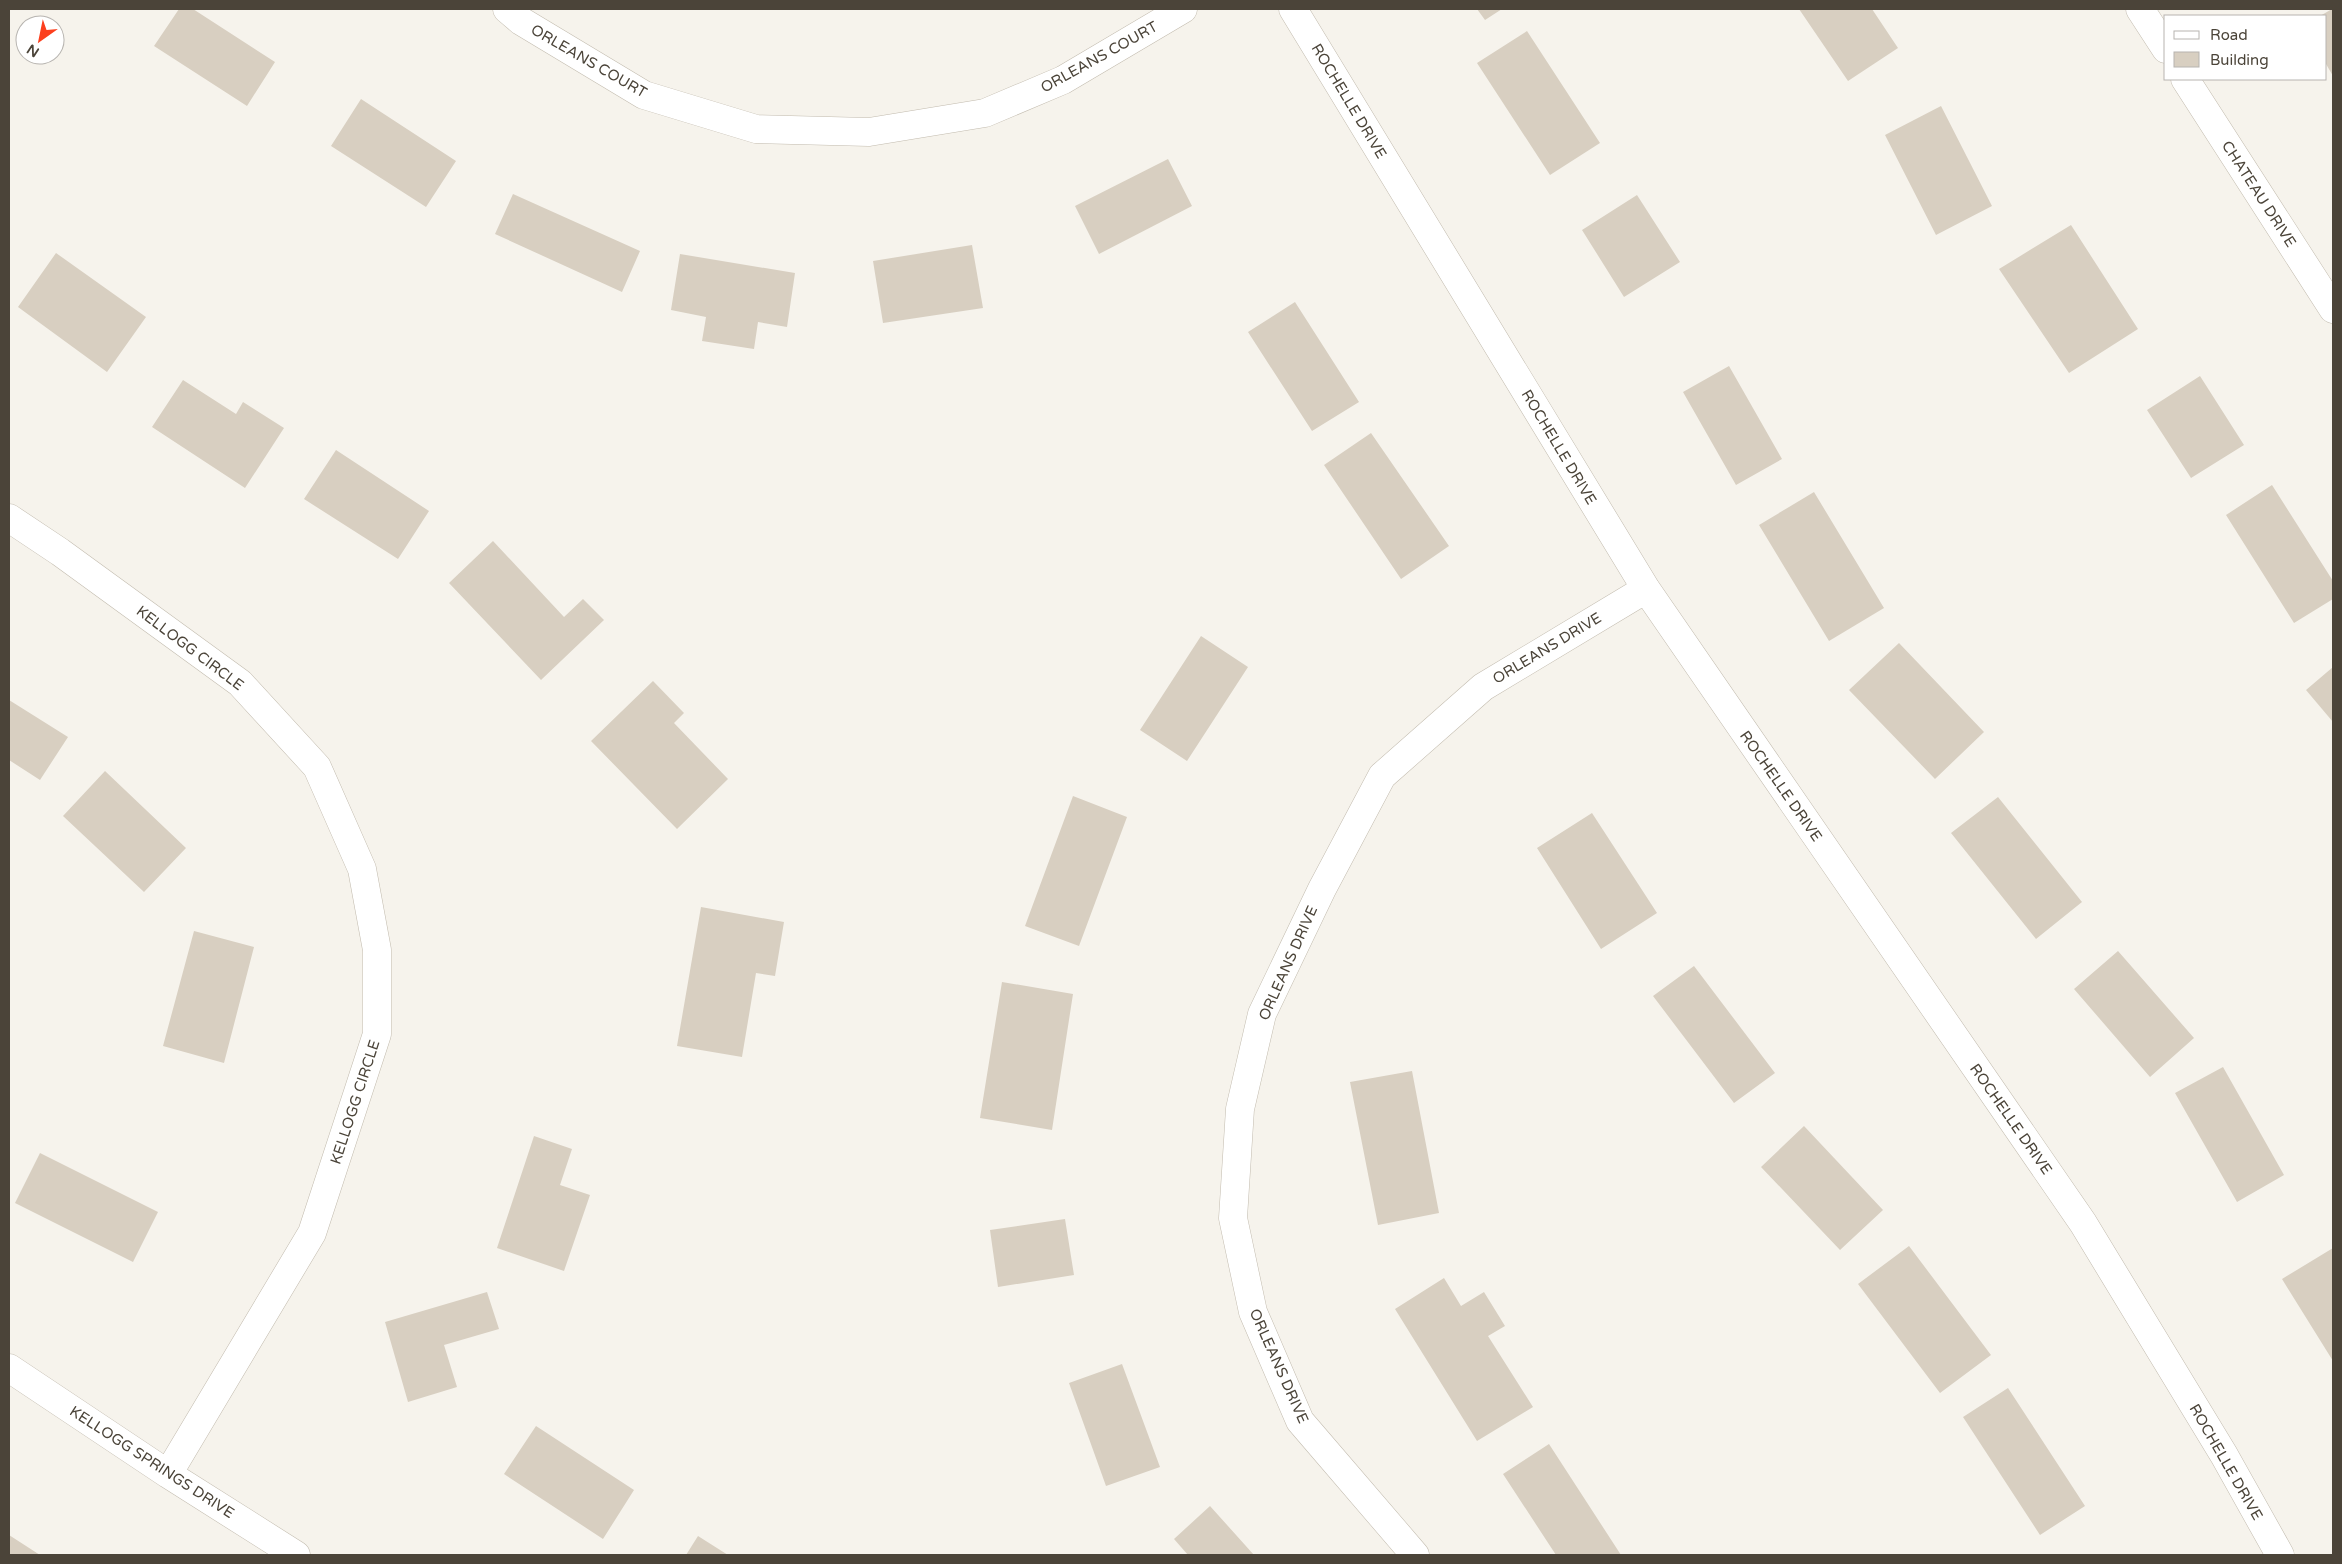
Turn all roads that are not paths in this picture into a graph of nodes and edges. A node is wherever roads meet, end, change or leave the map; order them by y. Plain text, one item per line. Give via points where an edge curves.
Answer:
1 (507, 9) edge
2 (1183, 9) edge
3 (1293, 9) edge
4 (2140, 9) edge
5 (2164, 46) edge
6 (2186, 80) edge
7 (2333, 309) edge
8 (9, 518) edge
9 (1646, 589) junction
10 (9, 1368) edge
11 (168, 1474) junction
12 (296, 1555) edge
13 (1415, 1555) edge
14 (2280, 1555) edge

1 - 2 street, ORLEANS COURT via 521,21 644,95 756,129 869,132 986,113 1063,80
3 - 9 street, ROCHELLE DRIVE
4 - 5 street
6 - 7 street, CHATEAU DRIVE
8 - 11 street, KELLOGG CIRCLE via 240,683 317,767 362,869 377,950 377,1034 312,1232
9 - 13 street, ORLEANS DRIVE via 1483,687 1382,776 1262,1014 1240,1109 1234,1218 1253,1312 1300,1421
9 - 14 street, ROCHELLE DRIVE via 2083,1223 2224,1455
10 - 11 street, KELLOGG SPRINGS DRIVE
11 - 12 street, KELLOGG SPRINGS DRIVE

